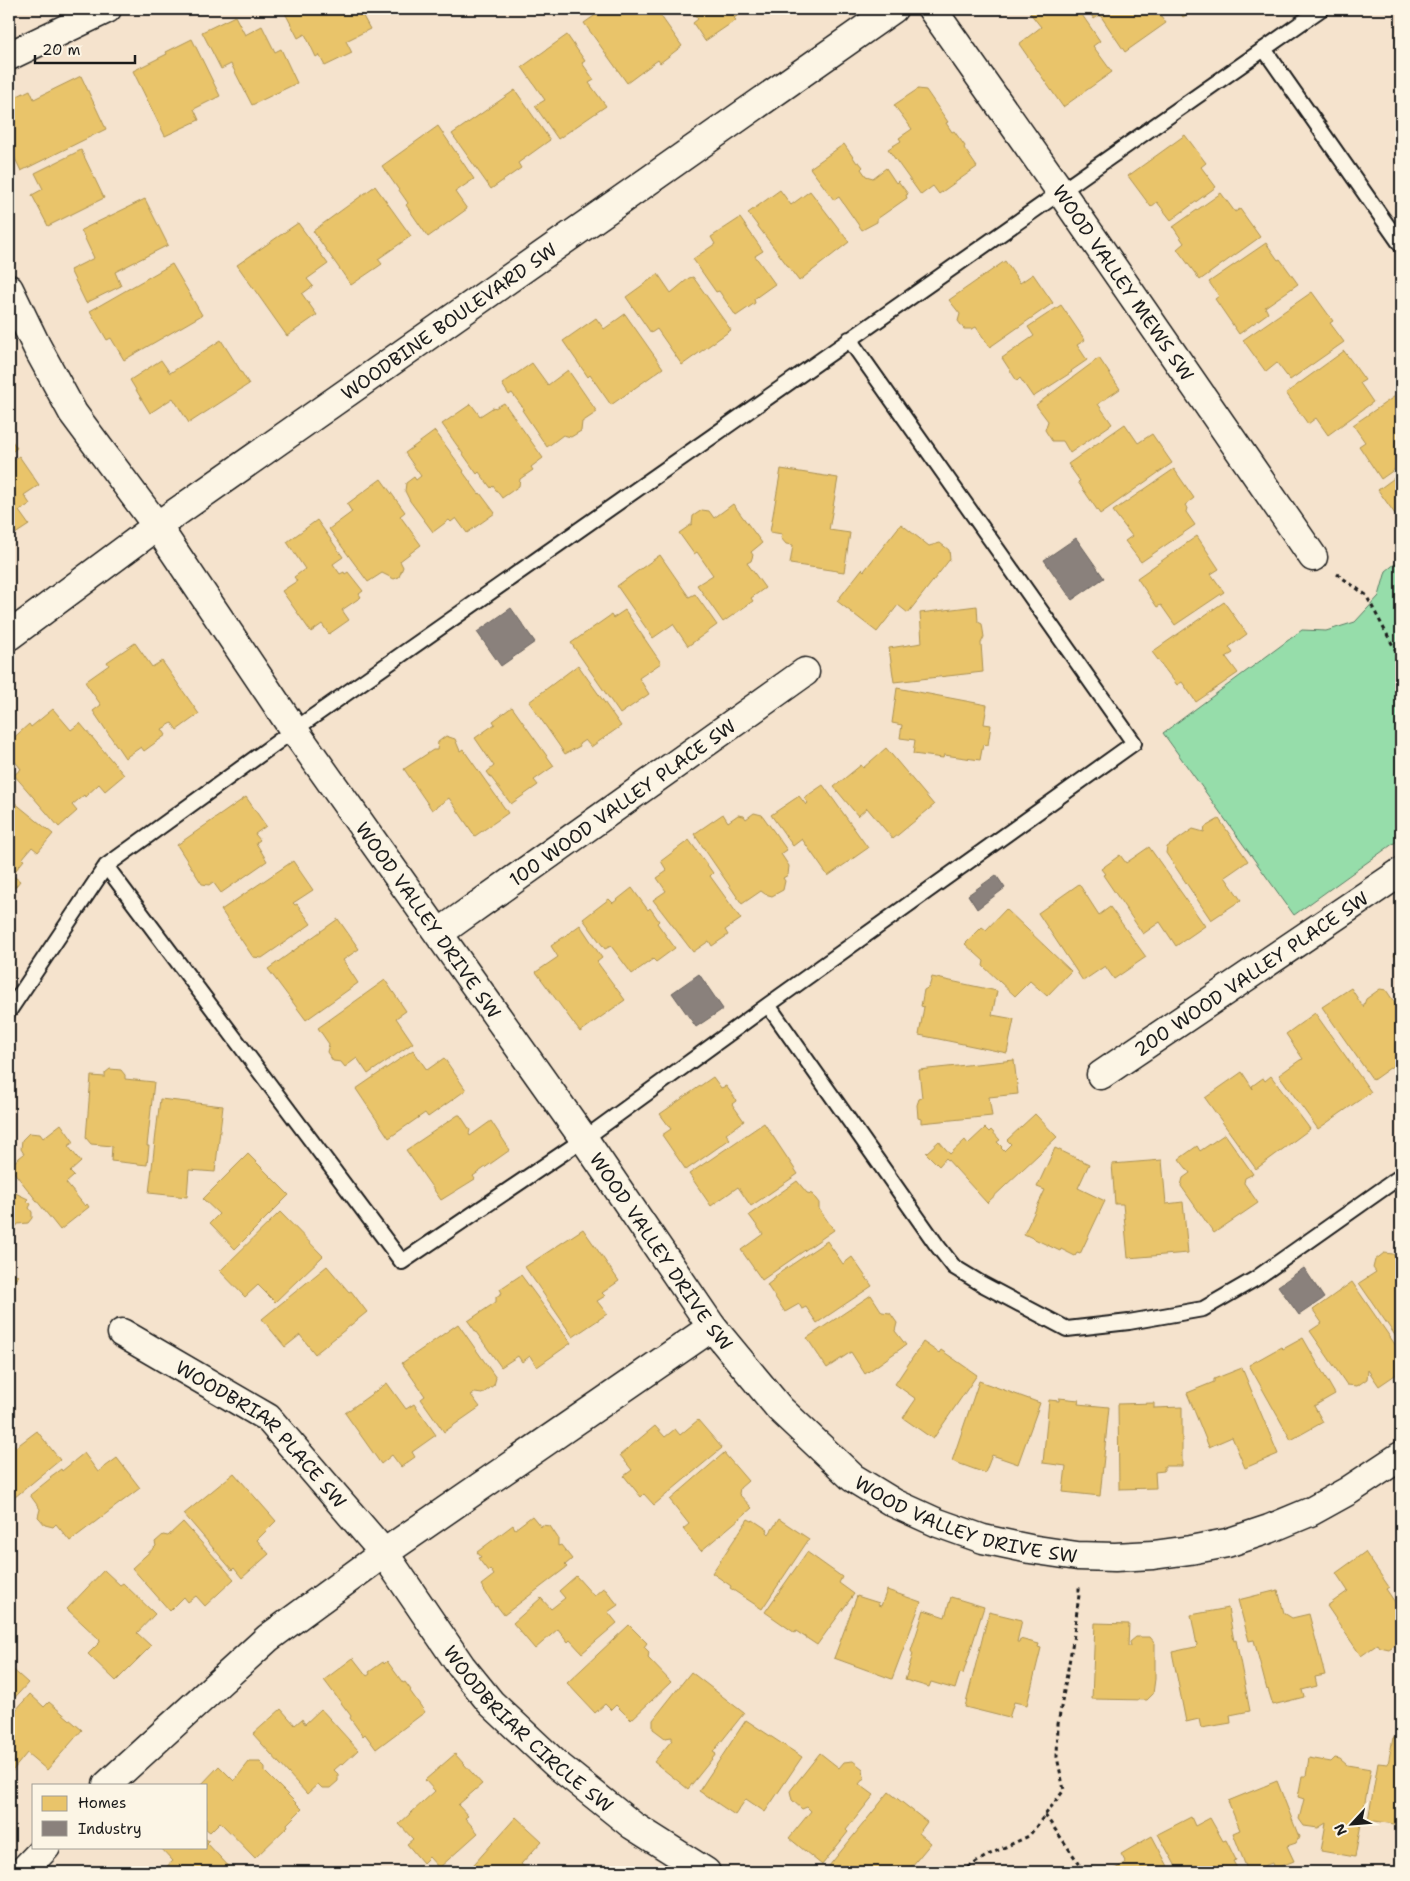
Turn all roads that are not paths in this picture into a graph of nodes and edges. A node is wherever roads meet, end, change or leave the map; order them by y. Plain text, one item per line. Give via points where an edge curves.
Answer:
1 (107, 9) edge
2 (893, 9) edge
3 (932, 9) edge
4 (1320, 9) edge
5 (1264, 49) junction
6 (9, 56) edge
7 (1061, 192) junction
8 (1401, 245) edge
9 (9, 289) edge
10 (849, 339) junction
11 (157, 526) junction
12 (1313, 557) road end
13 (9, 636) edge
14 (805, 672) dead end
15 (294, 730) junction
16 (106, 866) junction
17 (1401, 872) edge
18 (439, 933) junction
19 (768, 1005) junction
20 (9, 1011) edge
21 (1101, 1075) dead end
22 (584, 1139) junction
23 (1401, 1176) edge
24 (712, 1327) junction
25 (122, 1332) dead end
26 (1401, 1456) edge
27 (384, 1553) junction
28 (108, 1784) edge
29 (45, 1848) edge
30 (22, 1872) edge
31 (706, 1872) edge

1 - 6 street
2 - 11 street, WOODBINE BOULEVARD SW
3 - 7 street, WOOD VALLEY MEWS SW
4 - 5 lane
5 - 7 lane
5 - 8 lane
7 - 10 lane
7 - 12 street, WOOD VALLEY MEWS SW
9 - 11 street, WOOD VALLEY DRIVE SW via 72,413
10 - 15 lane
10 - 19 lane via 1134,743
11 - 13 street, WOODBINE BOULEVARD SW
11 - 15 street, WOOD VALLEY DRIVE SW
14 - 18 street, 100 WOOD VALLEY PLACE SW
15 - 16 lane
15 - 18 street, WOOD VALLEY DRIVE SW
16 - 20 lane
16 - 22 lane via 402,1262
17 - 21 street, 200 WOOD VALLEY PLACE SW
18 - 22 street, WOOD VALLEY DRIVE SW
19 - 22 lane
19 - 23 lane via 954,1267 1067,1329 1203,1309 1255,1279
22 - 24 street, WOOD VALLEY DRIVE SW
24 - 26 street, WOOD VALLEY DRIVE SW via 780,1409 853,1478 894,1503 938,1523 983,1539 1030,1549 1077,1556 1115,1557 1153,1555 1227,1542 1310,1512 1348,1492
24 - 27 street
25 - 27 street, WOODBRIAR PLACE SW via 268,1418
27 - 28 street via 268,1638
27 - 31 street, WOODBRIAR CIRCLE SW via 461,1666 491,1703 556,1764 632,1825
29 - 30 street

